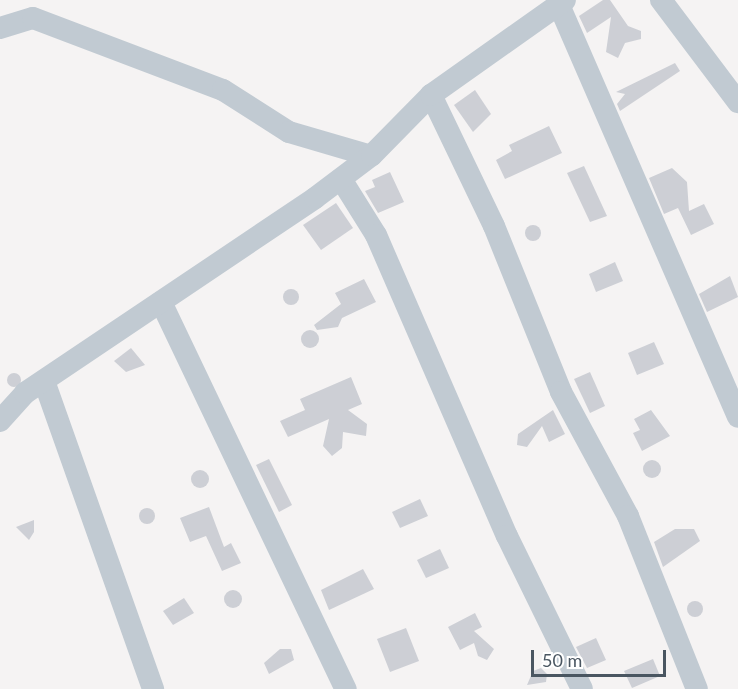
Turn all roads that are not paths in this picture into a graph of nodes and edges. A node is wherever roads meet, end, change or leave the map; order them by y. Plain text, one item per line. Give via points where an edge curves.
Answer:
1 (661, 0) edge
2 (562, 2) edge
3 (0, 28) edge
4 (431, 95) junction
5 (738, 102) edge
6 (370, 156) junction
7 (340, 179) junction
8 (161, 302) junction
9 (44, 381) junction
10 (738, 417) edge
11 (0, 421) edge
12 (153, 689) edge
13 (346, 689) edge
14 (582, 689) edge
15 (697, 689) edge

1 - 5 street
2 - 4 street
2 - 10 street
3 - 6 street via 33,18 223,90 289,132
4 - 6 street
4 - 15 street via 494,226 561,392 628,516
6 - 7 street
7 - 8 street
7 - 14 street via 376,235 507,536
8 - 9 street
8 - 13 street
9 - 11 street
9 - 12 street

